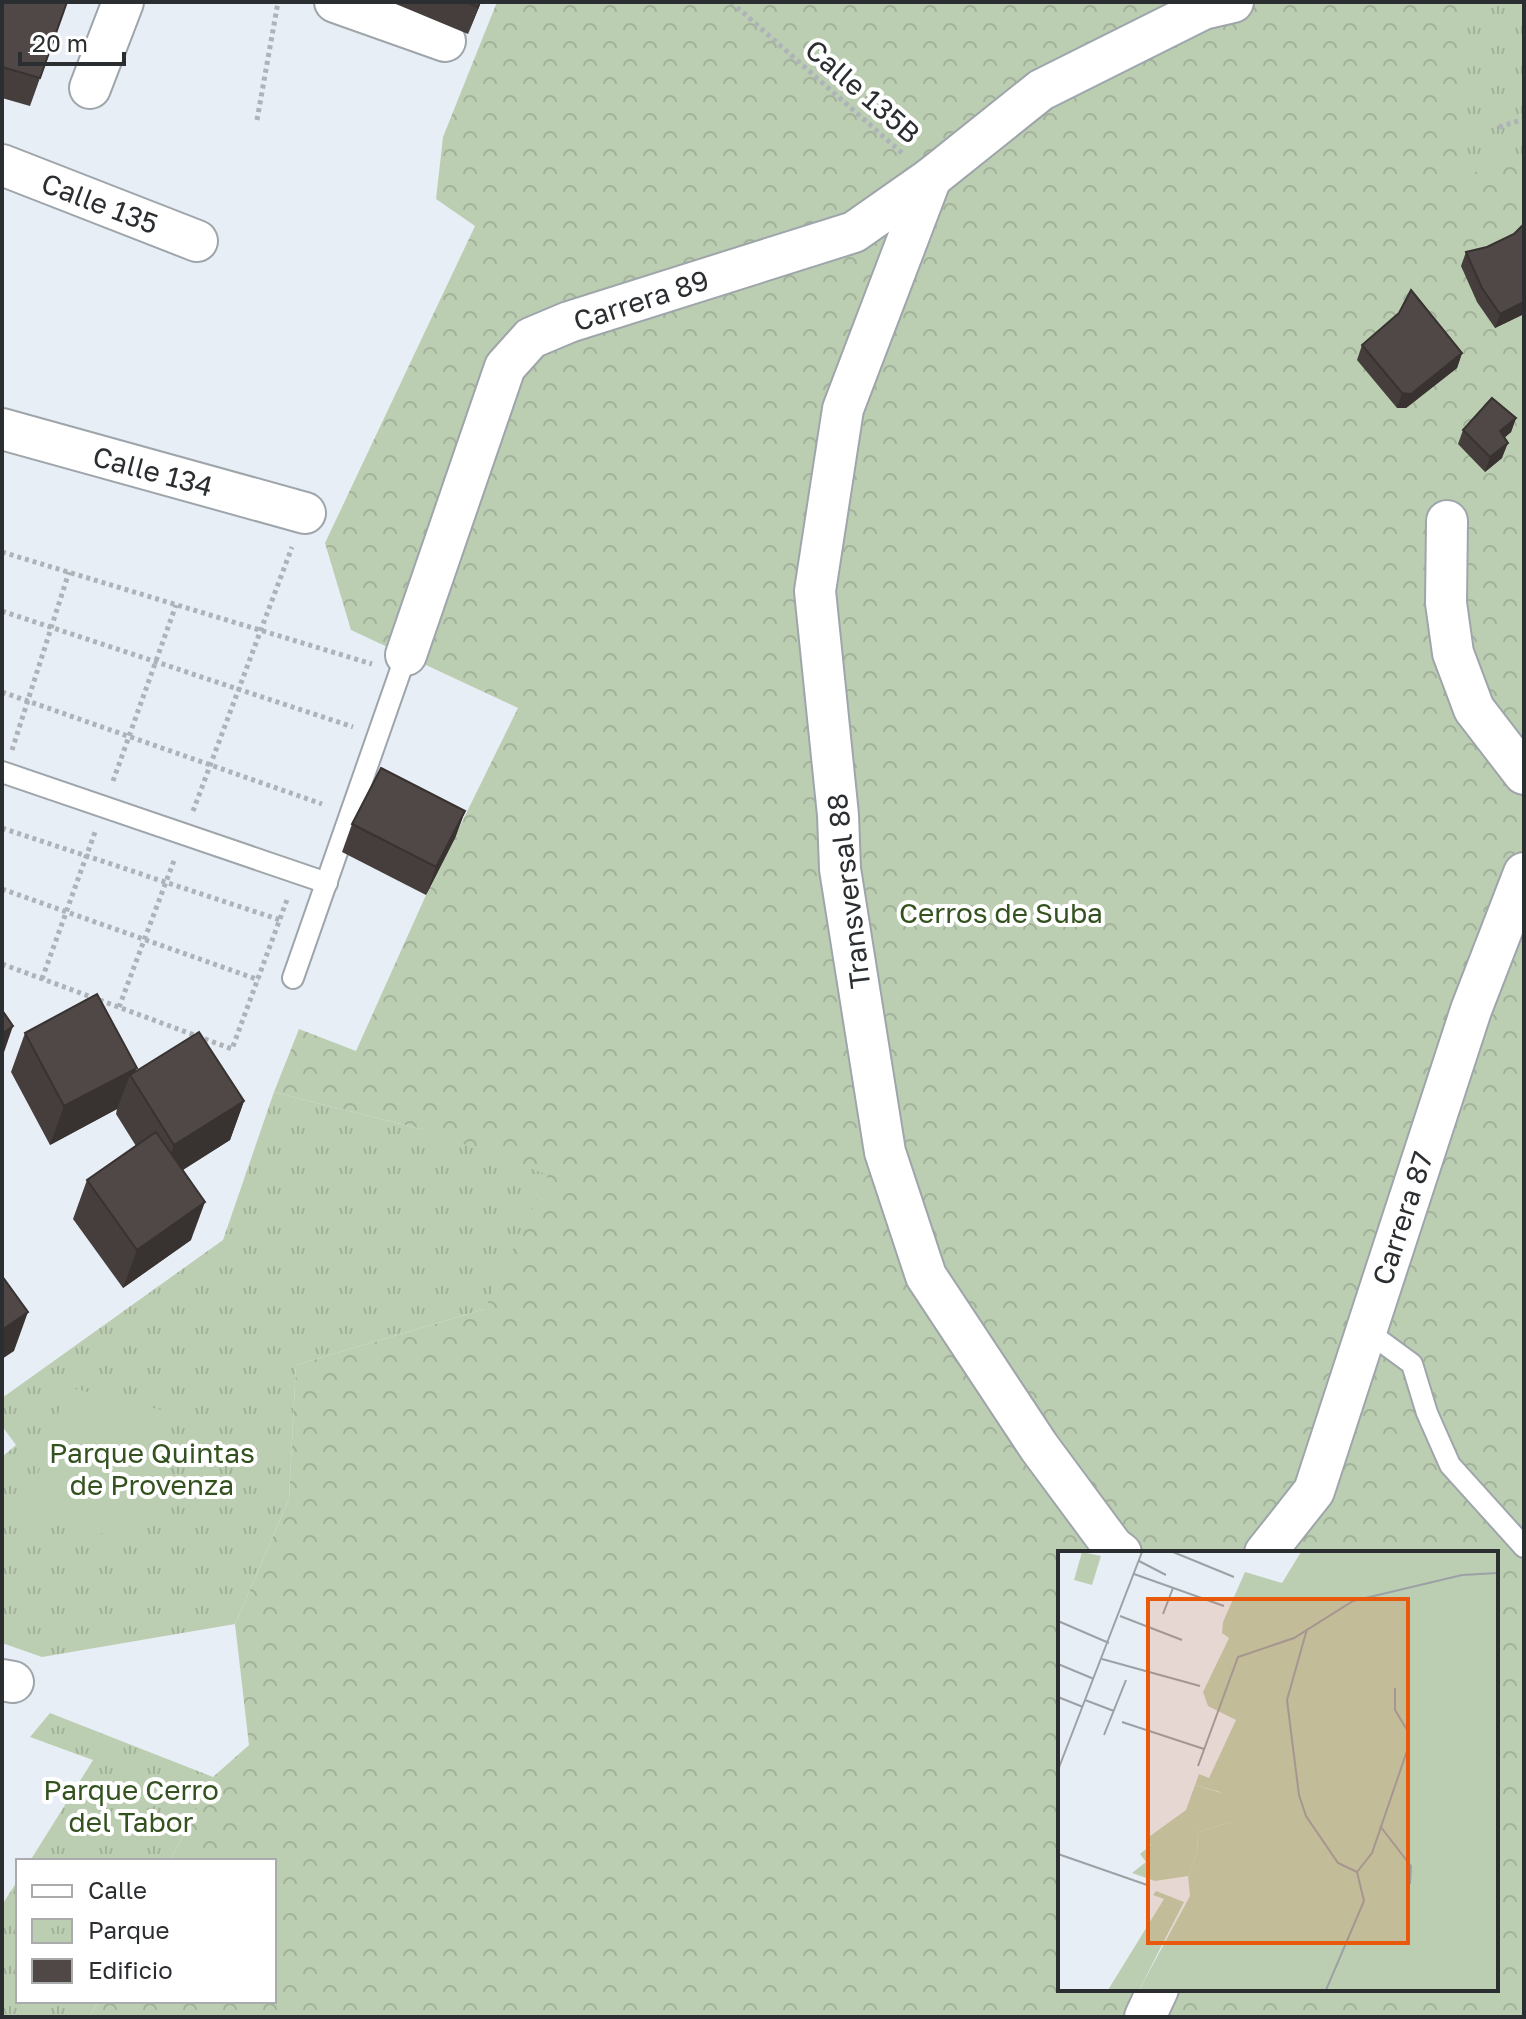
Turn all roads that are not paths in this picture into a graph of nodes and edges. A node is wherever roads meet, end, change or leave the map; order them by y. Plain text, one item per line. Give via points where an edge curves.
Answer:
1 (123, 2) edge
2 (335, 2) edge
3 (1233, 2) edge
4 (445, 41) dead end
5 (90, 88) dead end
6 (2, 165) edge
7 (931, 178) junction
8 (197, 241) dead end
9 (2, 429) edge
10 (305, 513) road end
11 (1447, 521) dead end
12 (403, 664) joint
13 (3, 773) edge
14 (1524, 774) edge
15 (1524, 873) edge
16 (327, 883) junction
17 (293, 978) dead end
18 (1364, 1333) junction
19 (1524, 1547) edge
20 (1118, 1551) edge
21 (1267, 1551) edge
22 (1157, 1991) edge
23 (1145, 2017) edge

1 - 5 street
2 - 4 street
3 - 7 street, Carrera 89 via 1203,9 1041,90
6 - 8 street, Calle 135
7 - 12 street, Carrera 89 via 854,232 531,338 505,367
7 - 20 street, Transversal 88 via 843,409 815,591 840,869 885,1152 926,1276 1039,1447
9 - 10 street, Calle 134
11 - 14 street via 1446,603 1453,653 1474,709
12 - 16 lane
13 - 16 lane
15 - 18 street, Carrera 87 via 1471,1010
16 - 17 lane
18 - 19 lane via 1412,1364 1450,1465
18 - 21 street, Carrera 87 via 1314,1491
22 - 23 street

